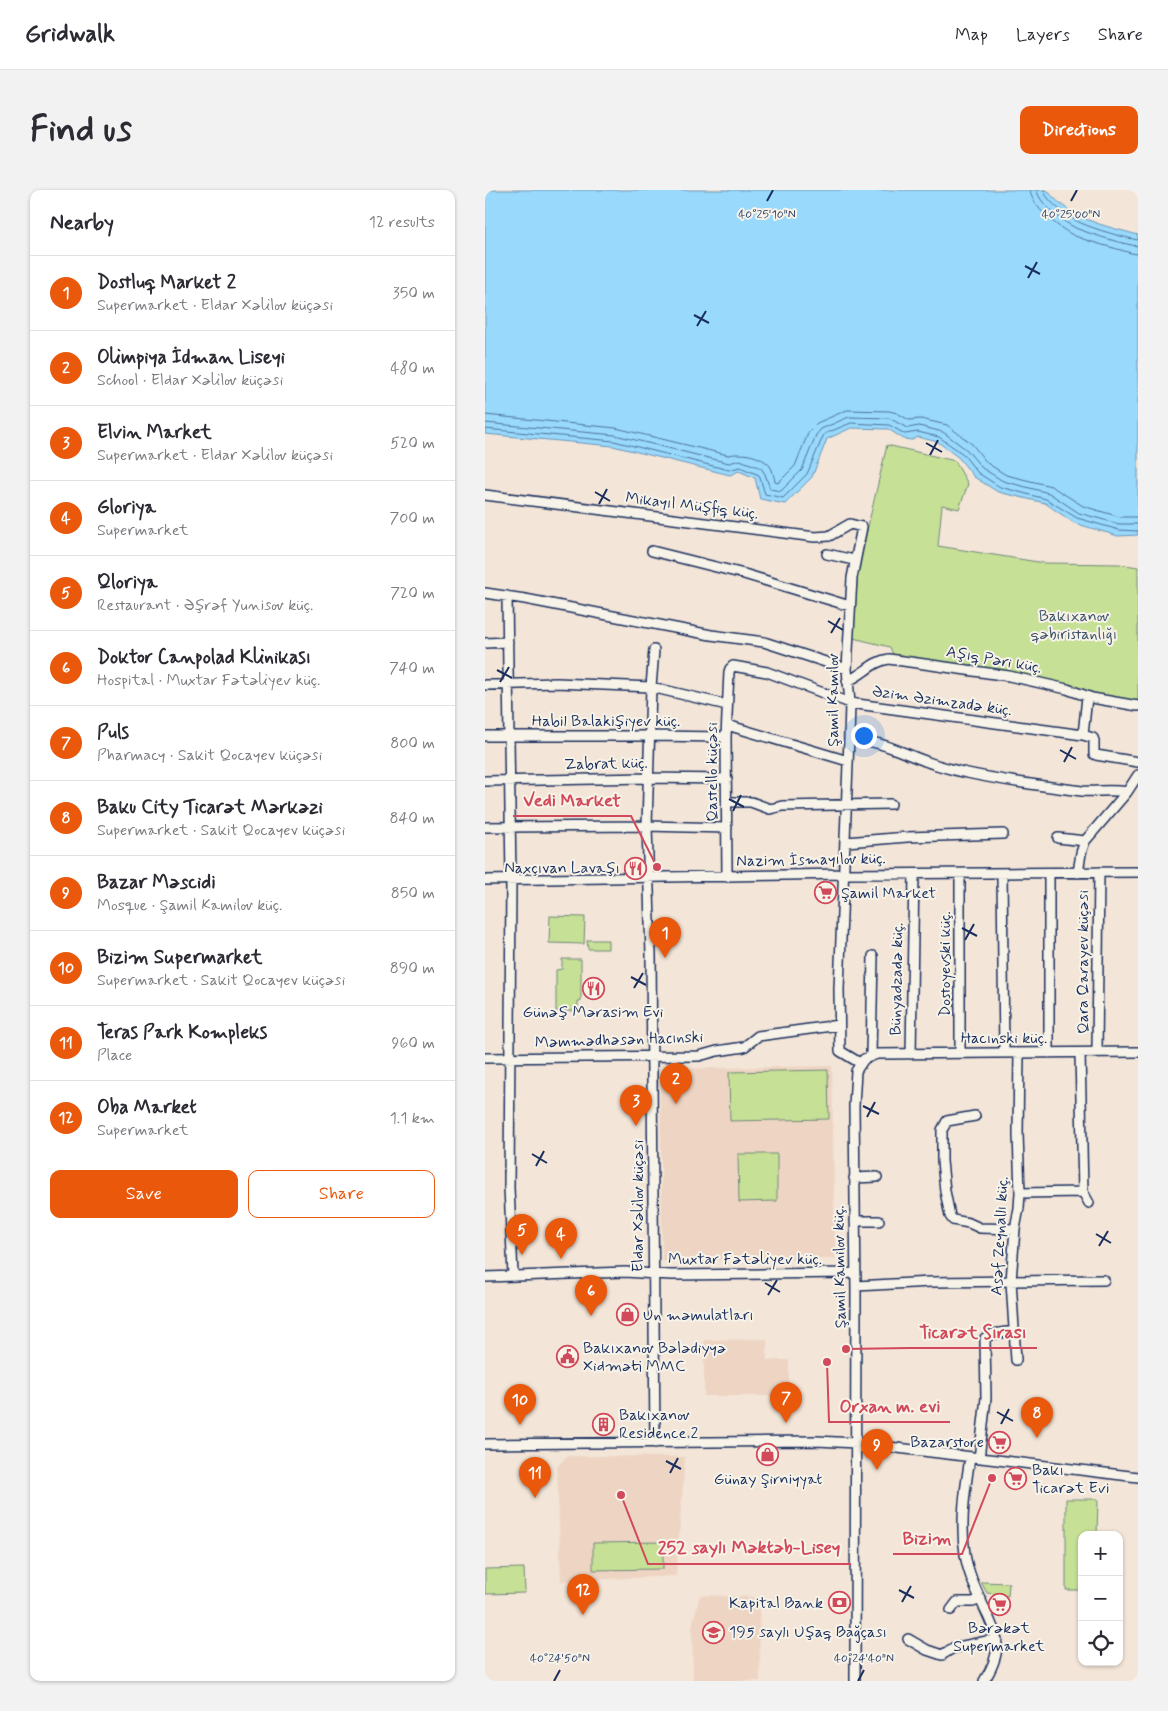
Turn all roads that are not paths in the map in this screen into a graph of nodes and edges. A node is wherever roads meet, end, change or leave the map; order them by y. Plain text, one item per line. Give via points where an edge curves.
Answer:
1 (485, 496) edge
2 (863, 527) joint
3 (652, 551) dead end
4 (827, 554) dead end
5 (854, 560) junction
6 (485, 592) edge
7 (507, 596) junction
8 (850, 606) junction
9 (485, 642) edge
10 (508, 642) junction
11 (654, 650) dead end
12 (731, 668) joint
13 (847, 669) junction
14 (847, 681) junction
15 (510, 683) junction
16 (485, 685) edge
17 (651, 687) junction
18 (1087, 697) junction
19 (850, 703) junction
20 (727, 704) junction
21 (1138, 706) edge
22 (727, 725) junction
23 (1083, 735) junction
24 (485, 736) edge
25 (509, 736) junction
26 (649, 736) junction
27 (726, 737) junction
28 (849, 739) junction
29 (848, 761) junction
30 (1138, 762) edge
31 (1138, 775) edge
32 (648, 778) junction
33 (727, 779) junction
34 (509, 780) junction
35 (485, 781) edge
36 (1127, 792) junction
37 (727, 802) junction
38 (891, 804) dead end
39 (846, 806) junction
40 (485, 826) edge
41 (510, 826) junction
42 (647, 826) junction
43 (727, 828) junction
44 (1003, 834) dead end
45 (1058, 838) dead end
46 (1085, 841) junction
47 (846, 842) junction
48 (1099, 872) junction
49 (1138, 872) edge
50 (1049, 873) junction
51 (1078, 873) junction
52 (844, 874) junction
53 (914, 874) junction
54 (960, 874) junction
55 (1003, 874) junction
56 (727, 877) junction
57 (649, 878) junction
58 (485, 880) edge
59 (511, 880) junction
60 (873, 956) dead end
61 (839, 1025) junction
62 (1097, 1052) junction
63 (1138, 1052) edge
64 (960, 1053) junction
65 (1004, 1053) junction
66 (1019, 1053) junction
67 (1049, 1053) junction
68 (1080, 1053) junction
69 (911, 1054) junction
70 (871, 1055) junction
71 (652, 1056) junction
72 (485, 1058) edge
73 (509, 1058) junction
74 (860, 1063) junction
75 (975, 1116) dead end
76 (877, 1177) dead end
77 (854, 1178) junction
78 (1083, 1192) junction
79 (1020, 1193) junction
80 (1089, 1203) dead end
81 (855, 1221) junction
82 (879, 1221) dead end
83 (1015, 1229) junction
84 (855, 1273) junction
85 (653, 1274) junction
86 (513, 1275) junction
87 (485, 1277) edge
88 (1104, 1280) dead end
89 (1011, 1281) junction
90 (856, 1286) junction
91 (1014, 1331) junction
92 (1016, 1360) dead end
93 (655, 1443) junction
94 (856, 1443) junction
95 (485, 1444) edge
96 (975, 1458) junction
97 (1138, 1477) edge
98 (981, 1599) junction
99 (951, 1610) dead end
100 (908, 1639) dead end
101 (997, 1639) junction
102 (855, 1681) edge
103 (984, 1681) edge

1 - 2 street, Mikayıl Müşfiq küç. via 815,537 829,536 850,524
2 - 5 street, Şamil Kamilov
3 - 8 street
4 - 5 street
5 - 8 street, Şamil Kamilov
6 - 7 street
7 - 10 street
7 - 13 street via 764,642
8 - 13 street, Şamil Kamilov
9 - 10 street
10 - 15 street
11 - 17 street, Eldar Xəlilov küçəsi
12 - 19 street, Əzim Əzimzadə küç. via 767,672
12 - 20 street, Qastello küçəsi
13 - 14 street, Şamil Kamilov
14 - 18 street, Aşıq Pəri küç. via 874,664 889,659 1009,676 1067,689
14 - 19 street, Şamil Kamilov
15 - 16 street
15 - 17 street
15 - 25 street
17 - 20 street
17 - 26 street, Eldar Xəlilov küçəsi
18 - 21 street, Aşıq Pəri küç.
18 - 23 street
19 - 23 street, Əzim Əzimzadə küç.
19 - 28 street, Şamil Kamilov
20 - 22 street, Qastello küçəsi
22 - 27 street, Qastello küçəsi
22 - 29 street
23 - 30 street via 1093,738 1096,755
24 - 25 street, Habil Balakişiyev küç.
25 - 26 street, Habil Balakişiyev küç.
25 - 34 street
26 - 27 street, Habil Balakişiyev küç.
26 - 32 street, Eldar Xəlilov küçəsi
27 - 33 street, Qastello küçəsi
28 - 29 street, Şamil Kamilov
28 - 36 street via 881,743 958,771 1085,791
29 - 39 street, Şamil Kamilov
31 - 36 street
32 - 33 street, Zabrat küç.
32 - 34 street, Zabrat küç.
32 - 42 street, Eldar Xəlilov küçəsi
33 - 37 street, Qastello küçəsi
34 - 35 street, Zabrat küç.
34 - 41 street
36 - 46 street
37 - 39 street via 751,802 770,809 782,806
37 - 43 street, Qastello küçəsi
38 - 39 street
39 - 47 street, Şamil Kamilov
40 - 41 street
41 - 42 street
41 - 59 street
42 - 43 street
42 - 57 street, Eldar Xəlilov küçəsi
43 - 56 street, Qastello küçəsi
44 - 47 street
45 - 46 street
46 - 51 street
47 - 52 street, Şamil Kamilov
48 - 49 street, Nazim İsmayılov küç.
48 - 51 street, Nazim İsmayılov küç.
48 - 62 street, Qara Qarayev küçəsi
50 - 51 street, Nazim İsmayılov küç.
50 - 55 street, Nazim İsmayılov küç.
50 - 67 street
52 - 53 street, Nazim İsmayılov küç.
52 - 56 street, Nazim İsmayılov küç.
52 - 61 street
53 - 54 street, Nazim İsmayılov küç.
53 - 69 street, Bünyadzadə küç.
54 - 55 street, Nazim İsmayılov küç.
54 - 64 street, Dostoyevski küç.
55 - 65 street
56 - 57 street, Nazim İsmayılov küç.
57 - 59 street, Nazim İsmayılov küç.
57 - 71 street, Eldar Xəlilov küçəsi
58 - 59 street, Nazim İsmayılov küç.
59 - 73 street
60 - 70 street
61 - 71 street, Məmmədhəsən Hacınski via 758,1036 744,1048 699,1056
61 - 74 street via 840,1051
62 - 63 street, Hacınski küç.
62 - 68 street, Hacınski küç.
64 - 65 street, Hacınski küç.
64 - 69 street, Hacınski küç.
65 - 66 street, Hacınski küç.
66 - 67 street, Hacınski küç.
66 - 79 street, Asəf Zeynallı küç.
67 - 68 street, Hacınski küç.
68 - 78 street
69 - 70 street, Hacınski küç.
70 - 74 street
71 - 73 street, Məmmədhəsən Hacınski
71 - 85 street, Eldar Xəlilov küçəsi
72 - 73 street, Məmmədhəsən Hacınski
73 - 86 street
74 - 77 street, Şamil Kamilov küç. via 854,1106
75 - 83 street via 947,1121 942,1130 943,1174 950,1216 953,1220 980,1228
76 - 77 street
77 - 81 street, Şamil Kamilov küç.
78 - 79 street
78 - 80 street
79 - 83 street, Asəf Zeynallı küç.
81 - 82 street
81 - 84 street, Şamil Kamilov küç.
83 - 89 street, Asəf Zeynallı küç.
84 - 85 street, Muxtar Fətəliyev küç.
84 - 90 street, Şamil Kamilov küç.
85 - 86 street, Muxtar Fətəliyev küç.
85 - 93 street, Eldar Xəlilov küçəsi
86 - 87 street, Muxtar Fətəliyev küç.
88 - 89 street
89 - 90 street
89 - 91 street, Asəf Zeynallı küç.
90 - 94 street, Şamil Kamilov küç.
91 - 92 street, Asəf Zeynallı küç.
91 - 96 street via 985,1338 986,1398
93 - 94 street
93 - 95 street
94 - 96 street
94 - 102 street, Şamil Kamilov küç.
96 - 97 street
96 - 98 street via 964,1503 964,1545
98 - 99 street via 957,1602
98 - 101 street
100 - 101 street via 942,1654 953,1648
101 - 103 street via 995,1658

